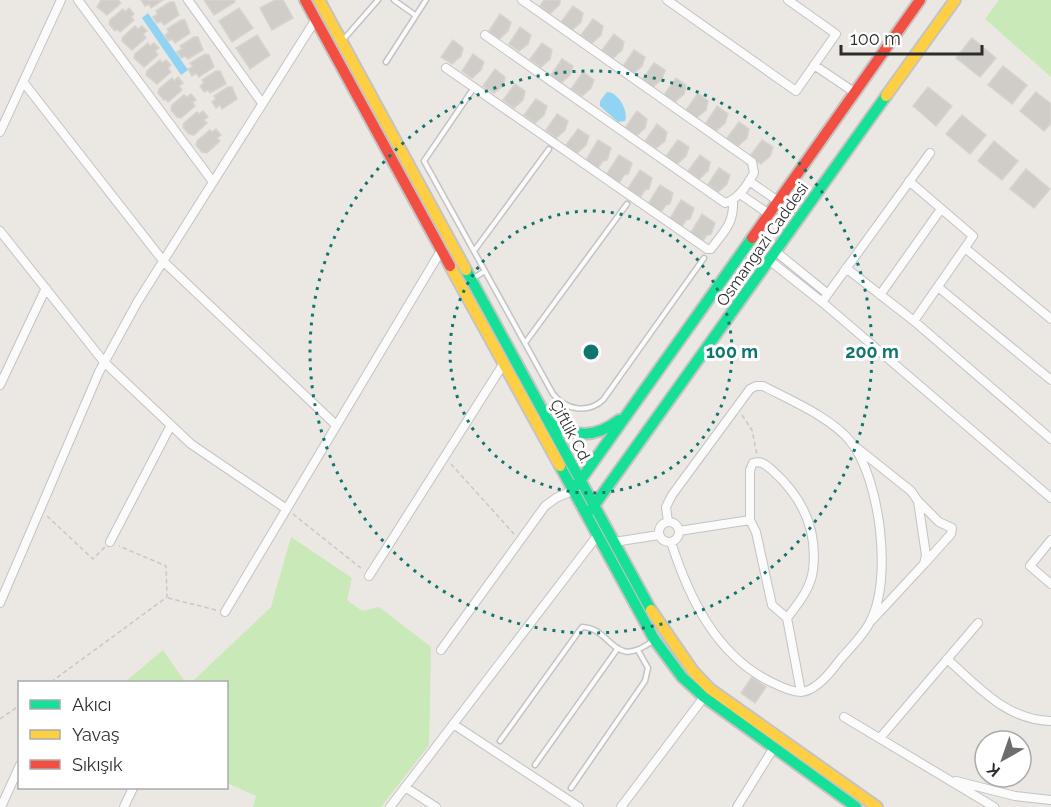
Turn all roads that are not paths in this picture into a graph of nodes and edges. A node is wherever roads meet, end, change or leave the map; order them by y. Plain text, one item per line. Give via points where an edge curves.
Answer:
1 (61, 0) edge
2 (78, 0) edge
3 (188, 0) edge
4 (305, 0) edge
5 (319, 0) edge
6 (378, 0) edge
7 (394, 0) edge
8 (426, 0) edge
9 (522, 0) edge
10 (667, 0) edge
11 (788, 0) edge
12 (920, 0) edge
13 (955, 0) edge
14 (416, 15) junction
15 (316, 19) junction
16 (485, 36) dead end
17 (343, 41) junction
18 (386, 62) dead end
19 (814, 65) junction
20 (446, 69) dead end
21 (24, 83) junction
22 (471, 92) dead end
23 (854, 92) junction
24 (262, 103) junction
25 (0, 132) edge
26 (549, 148) dead end
27 (930, 153) dead end
28 (749, 181) junction
29 (909, 181) junction
30 (213, 182) junction
31 (740, 194) junction
32 (733, 201) junction
33 (778, 201) junction
34 (627, 204) dead end
35 (941, 209) junction
36 (769, 214) junction
37 (0, 231) edge
38 (965, 248) junction
39 (442, 249) junction
40 (474, 251) junction
41 (772, 255) junction
42 (704, 258) dead end
43 (164, 262) junction
44 (846, 268) junction
45 (485, 271) junction
46 (471, 279) junction
47 (938, 287) junction
48 (46, 288) junction
49 (828, 294) junction
50 (880, 295) junction
51 (822, 302) junction
52 (1051, 320) edge
53 (914, 321) junction
54 (525, 343) junction
55 (104, 362) junction
56 (504, 363) junction
57 (1051, 380) edge
58 (0, 385) edge
59 (631, 410) junction
60 (548, 420) junction
61 (336, 425) junction
62 (171, 426) junction
63 (1051, 439) edge
64 (851, 442) junction
65 (580, 480) junction
66 (572, 491) junction
67 (1051, 498) edge
68 (918, 501) junction
69 (595, 506) junction
70 (285, 508) junction
71 (586, 517) junction
72 (750, 520) junction
73 (668, 522) junction
74 (679, 531) junction
75 (659, 535) junction
76 (597, 536) junction
77 (1051, 540) edge
78 (110, 542) road end
79 (614, 542) junction
80 (671, 542) junction
81 (924, 564) junction
82 (369, 576) road end
83 (1051, 584) edge
84 (3, 586) edge
85 (0, 603) edge
86 (225, 612) road end
87 (787, 618) junction
88 (871, 621) junction
89 (978, 624) dead end
90 (654, 639) junction
91 (618, 648) junction
92 (441, 650) dead end
93 (639, 652) junction
94 (947, 659) junction
95 (801, 692) junction
96 (704, 697) junction
97 (844, 717) dead end
98 (1051, 721) edge
99 (453, 724) junction
100 (880, 738) junction
101 (500, 741) dead end
102 (774, 749) junction
103 (535, 765) dead end
104 (18, 769) edge
105 (948, 779) junction
106 (405, 788) junction
107 (571, 788) dead end
108 (133, 789) edge
109 (1051, 800) edge
110 (851, 806) edge
111 (1, 807) edge
112 (124, 807) edge
113 (390, 807) edge
114 (436, 807) edge
115 (579, 807) edge
116 (621, 807) edge
117 (737, 807) edge
118 (877, 807) edge
119 (994, 807) edge

1 - 21 street
2 - 30 street
3 - 24 street
4 - 15 street, Çiftlik Cd.
5 - 17 street, Çiftlik Cd.
6 - 17 lane
7 - 14 lane
8 - 14 lane
9 - 28 street via 752,162 754,173
10 - 19 street via 796,91
11 - 19 street via 836,34
12 - 23 street, Osmangazi Caddesi
13 - 41 street, Osmangazi Caddesi
14 - 18 lane
15 - 24 street
15 - 39 street, Çiftlik Cd.
16 - 32 street via 725,203
17 - 46 street, Çiftlik Cd.
19 - 23 street
20 - 32 street via 707,249 730,224
21 - 25 street
21 - 43 street
22 - 40 lane via 424,160
23 - 33 street, Osmangazi Caddesi
24 - 30 street
26 - 40 lane
27 - 29 street
28 - 31 street
28 - 33 street
29 - 35 street
29 - 44 street
30 - 43 street
31 - 32 street
31 - 36 street
33 - 36 street, Osmangazi Caddesi
34 - 54 lane
35 - 38 street via 973,236
35 - 50 street
36 - 59 street, Osmangazi Caddesi
37 - 48 street
38 - 47 street
38 - 52 street
39 - 56 street, Çiftlik Cd.
39 - 61 street
40 - 45 lane
41 - 49 street
41 - 51 street
41 - 69 street, Osmangazi Caddesi
42 - 54 lane via 603,400 592,407 570,407 556,398
43 - 55 street
43 - 61 street
44 - 49 street
44 - 50 street
45 - 46 lane
45 - 54 lane
46 - 60 street, Çiftlik Cd.
47 - 53 street
47 - 57 street
48 - 55 street
48 - 58 street
49 - 51 street
50 - 53 street
51 - 67 street
53 - 63 street
55 - 62 street
55 - 84 street
56 - 66 street, Çiftlik Cd.
56 - 82 street
59 - 60 street via 613,425 588,436 565,432
59 - 65 street, Osmangazi Caddesi
60 - 65 street, Çiftlik Cd.
61 - 70 street
62 - 70 street
62 - 78 street
64 - 68 street
64 - 73 street via 818,416 763,386 756,386 672,495 666,507
64 - 88 street via 878,512 882,546 881,579
65 - 66 street, Osmangazi Caddesi
65 - 69 street, Çiftlik Cd.
66 - 71 street, Çiftlik Cd.
66 - 92 street via 544,506
68 - 81 street
68 - 81 street via 939,522 952,528
69 - 71 street, Osmangazi Caddesi
69 - 79 street, Çiftlik Cd.
70 - 86 street
71 - 76 street, Çiftlik Cd.
72 - 74 street
72 - 87 street via 772,605
72 - 87 street via 750,470 758,461 788,485 811,526 813,572 800,602
73 - 74 street via 674,523
73 - 75 street via 660,528
74 - 80 street via 678,538
75 - 79 street
75 - 80 street
76 - 90 street, Çiftlik Cd.
76 - 99 street
77 - 83 street via 1030,566
79 - 118 street, Çiftlik Cd. via 656,620 701,680
80 - 95 street via 683,579 714,633 759,676
81 - 88 street
84 - 85 street
87 - 95 street
88 - 95 street via 832,670 812,689
89 - 94 street
90 - 93 lane
90 - 96 street, Çiftlik Cd. via 682,677
91 - 93 lane
91 - 101 lane via 582,627
91 - 103 lane
93 - 107 lane via 648,668 645,681
94 - 98 street via 994,701 1017,715
94 - 100 street
96 - 102 street, Çiftlik Cd.
96 - 116 street
97 - 100 street
99 - 106 street
99 - 115 street
100 - 105 street
102 - 110 street, Çiftlik Cd.
102 - 117 street
104 - 111 street
105 - 109 street via 1015,796
105 - 119 street
106 - 113 street
106 - 114 street
108 - 112 street

